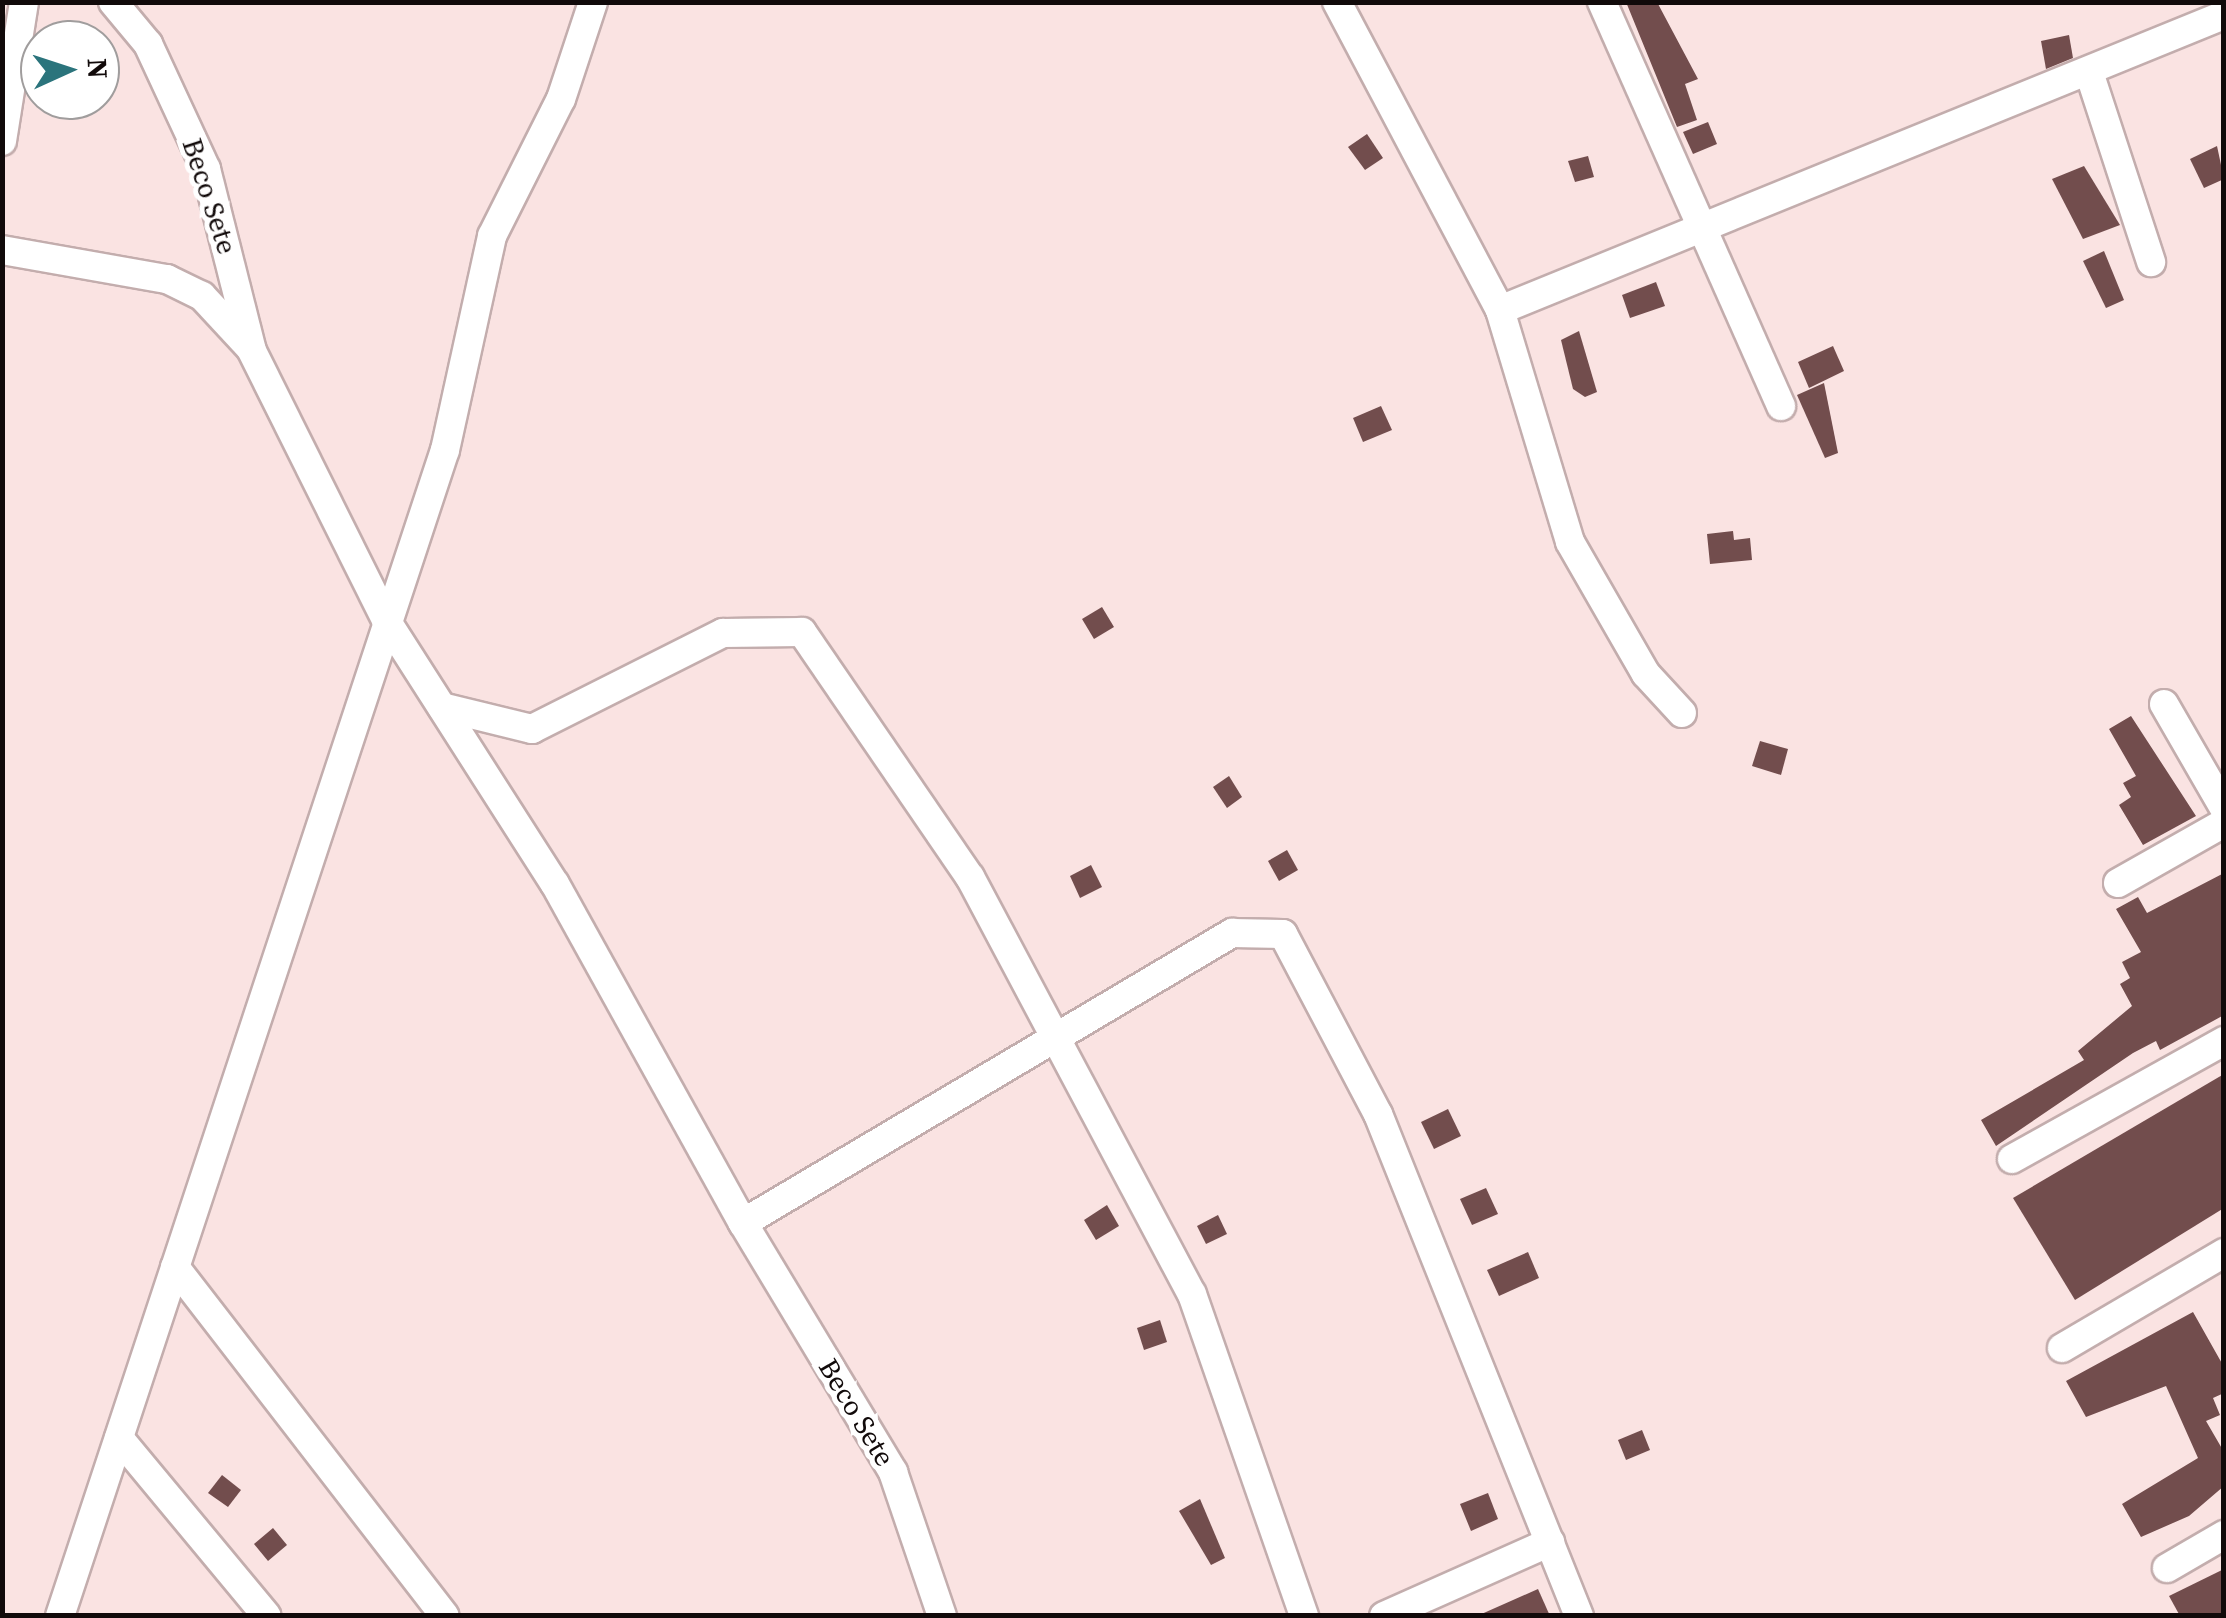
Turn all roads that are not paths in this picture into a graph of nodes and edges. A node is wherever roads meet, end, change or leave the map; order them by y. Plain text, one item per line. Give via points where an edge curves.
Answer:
1 (24, 2) edge
2 (113, 2) edge
3 (593, 2) edge
4 (1337, 2) edge
5 (1602, 2) edge
6 (2224, 16) edge
7 (2090, 74) junction
8 (2, 141) edge
9 (1708, 227) junction
10 (2, 250) edge
11 (2150, 262) dead end
12 (1500, 310) junction
13 (251, 349) junction
14 (1781, 406) dead end
15 (386, 620) junction
16 (2164, 704) dead end
17 (442, 708) junction
18 (1682, 713) dead end
19 (2224, 808) edge
20 (2224, 823) edge
21 (2118, 883) dead end
22 (2224, 1040) edge
23 (1052, 1042) junction
24 (2012, 1160) dead end
25 (743, 1223) junction
26 (2221, 1264) edge
27 (175, 1267) junction
28 (2062, 1348) dead end
29 (120, 1438) junction
30 (2224, 1536) edge
31 (1550, 1542) junction
32 (2167, 1568) dead end
33 (60, 1616) edge
34 (268, 1616) edge
35 (445, 1616) edge
36 (942, 1616) edge
37 (1304, 1616) edge
38 (1384, 1616) edge
39 (1579, 1616) edge

1 - 8 street
2 - 13 street, Beco Sete via 148,44 206,169
3 - 15 street via 561,99 492,236 445,450
4 - 12 street
5 - 9 street
6 - 7 street
7 - 9 street
7 - 11 street
9 - 12 street
9 - 14 street
10 - 13 street via 167,279 202,296
12 - 18 street via 1570,542 1636,658
13 - 15 street, Beco Sete
15 - 17 street, Beco Sete
15 - 27 street
16 - 19 street
17 - 23 street via 532,729 723,633 802,632 970,877
17 - 25 street, Beco Sete via 555,884
20 - 21 street
22 - 24 street
23 - 25 street
23 - 31 street via 1232,933 1283,934 1378,1114
23 - 37 street via 1208,1326
25 - 36 street, Beco Sete via 893,1472
26 - 28 street
27 - 29 street
27 - 35 street
29 - 33 street
29 - 34 street
30 - 32 street
31 - 38 street
31 - 39 street

